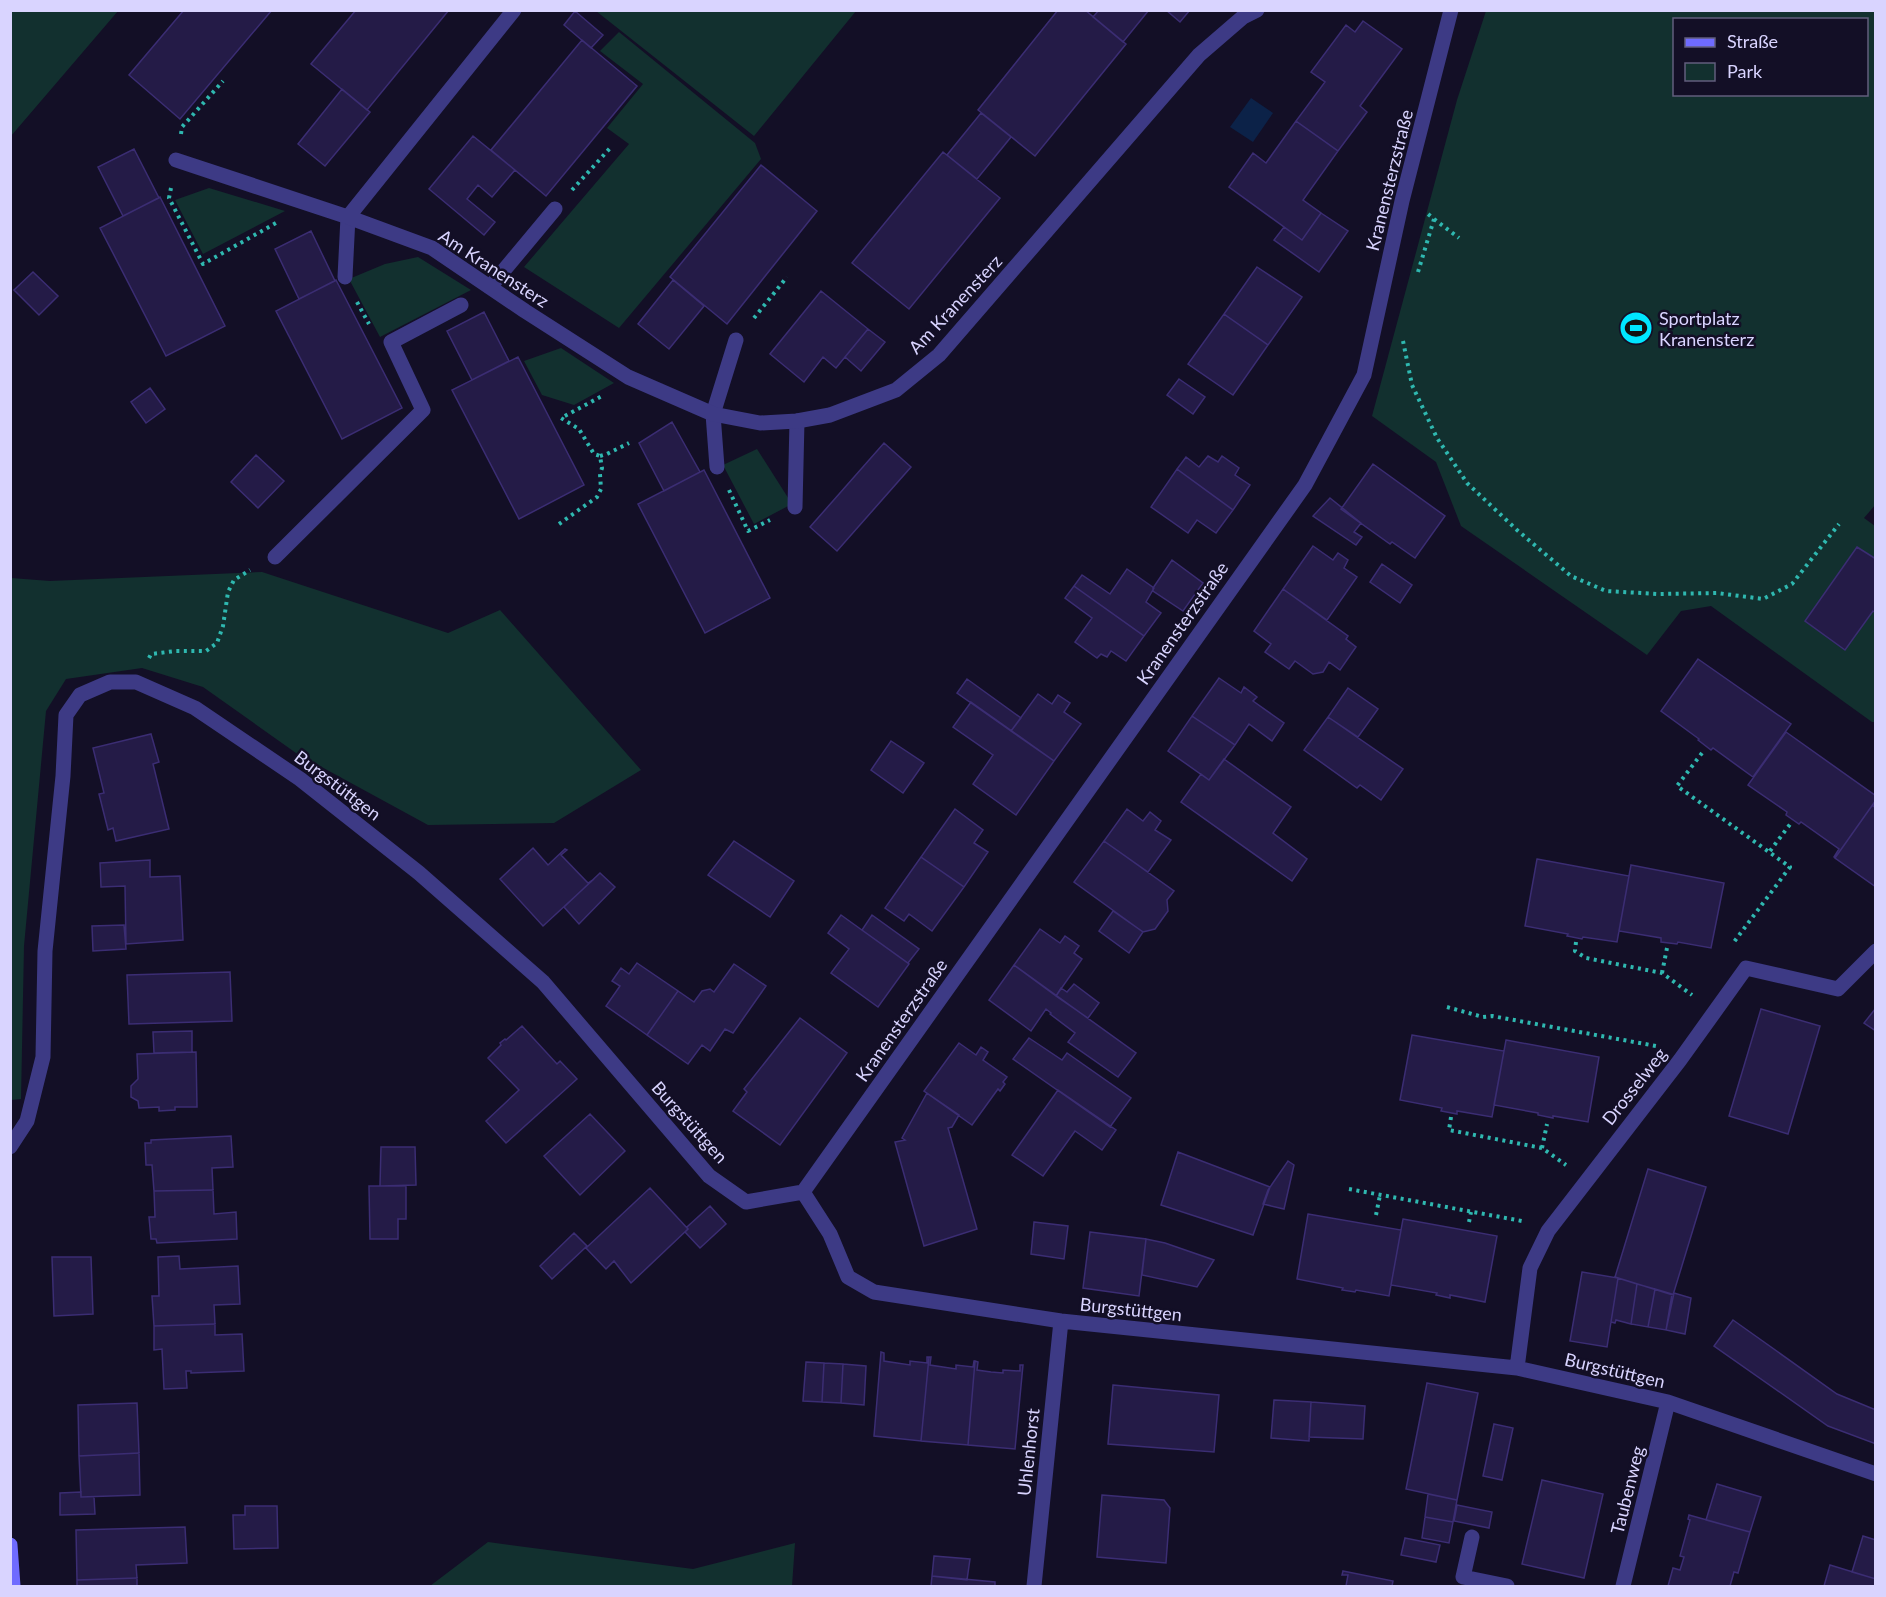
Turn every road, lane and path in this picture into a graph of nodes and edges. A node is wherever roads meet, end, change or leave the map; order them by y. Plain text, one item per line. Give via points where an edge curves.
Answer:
1 (514, 10) edge
2 (1257, 10) edge
3 (1451, 10) edge
4 (612, 146) dead end
5 (176, 160) dead end
6 (169, 198) dead end
7 (1402, 201) junction
8 (555, 209) joint
9 (348, 217) junction
10 (1434, 219) junction
11 (270, 226) dead end
12 (1459, 238) dead end
13 (345, 277) dead end
14 (787, 277) dead end
15 (1415, 282) dead end
16 (490, 287) junction
17 (357, 300) dead end
18 (461, 305) dead end
19 (1404, 333) dead end
20 (736, 340) joint
21 (391, 342) junction
22 (603, 396) dead end
23 (713, 414) junction
24 (796, 421) junction
25 (629, 443) dead end
26 (600, 456) junction
27 (717, 467) dead end
28 (725, 482) dead end
29 (795, 507) joint
30 (559, 524) dead end
31 (1839, 524) dead end
32 (275, 557) dead end
33 (252, 569) dead end
34 (176, 651) dead end
35 (1702, 753) dead end
36 (1791, 823) dead end
37 (1770, 851) junction
38 (1576, 942) dead end
39 (1667, 948) dead end
40 (1875, 951) edge
41 (1746, 968) junction
42 (1662, 973) junction
43 (1447, 1007) dead end
44 (1714, 1011) junction
45 (1680, 1060) junction
46 (1450, 1117) dead end
47 (1547, 1124) dead end
48 (10, 1147) edge
49 (1542, 1148) junction
50 (1587, 1178) junction
51 (1349, 1190) dead end
52 (803, 1192) junction
53 (1380, 1195) junction
54 (1471, 1212) junction
55 (1376, 1215) dead end
56 (1469, 1222) dead end
57 (1548, 1231) junction
58 (1060, 1321) junction
59 (1517, 1368) junction
60 (1668, 1402) junction
61 (1875, 1474) edge
62 (1472, 1537) dead end
63 (10, 1545) edge
64 (13, 1587) edge
65 (1034, 1587) edge
66 (1507, 1587) edge
67 (1623, 1587) edge

1 - 9 street
2 - 24 street, Am Kranensterz via 1243,17 1199,55 939,356 896,390 830,415
3 - 7 street, Kranensterzstraße
4 - 8 path
5 - 9 street, Am Kranensterz
6 - 11 path via 203,264
7 - 10 path
7 - 52 street, Kranensterzstraße via 1364,375 1305,485
8 - 16 street
9 - 13 street
9 - 16 street, Am Kranensterz via 432,248
10 - 12 path
10 - 15 path
14 - 20 path
16 - 23 street, Am Kranensterz via 628,377
17 - 21 path via 380,347
18 - 21 street
19 - 31 path via 1412,385 1437,438 1467,483 1571,576 1606,591 1717,593 1762,599 1792,584
20 - 23 street
21 - 32 street via 423,410
22 - 26 path via 561,418 579,429 594,454
23 - 24 street, Am Kranensterz via 760,423
23 - 27 street
24 - 29 street
25 - 26 path
26 - 30 path via 601,489 597,497
28 - 29 path via 748,531
33 - 34 path via 234,580 228,592 217,643 206,651
35 - 37 path via 1677,786
36 - 37 path
37 - 41 path via 1790,867 1734,942
38 - 42 path via 1575,951 1586,958
39 - 42 path
40 - 41 street via 1838,988
41 - 44 street, Drosselweg
42 - 44 path
43 - 45 path via 1483,1017 1657,1047
44 - 45 street, Drosselweg
45 - 50 street, Drosselweg
46 - 49 path via 1449,1130
47 - 49 path
48 - 52 street, Burgstüttgen via 27,1120 43,1057 45,951 66,715 80,695 110,682 136,682 204,714 300,779 420,873 543,982 709,1176 747,1202
49 - 50 path
50 - 57 street, Drosselweg
51 - 53 path
52 - 58 street, Burgstüttgen via 830,1234 848,1277 874,1293
53 - 54 path
53 - 55 path
54 - 56 path
54 - 57 path
57 - 59 street, Drosselweg via 1530,1268
58 - 59 street, Burgstüttgen
58 - 65 street, Uhlenhorst
59 - 60 street, Burgstüttgen
60 - 61 street, Burgstüttgen
60 - 67 street, Taubenweg
62 - 66 street via 1463,1577
63 - 64 street

